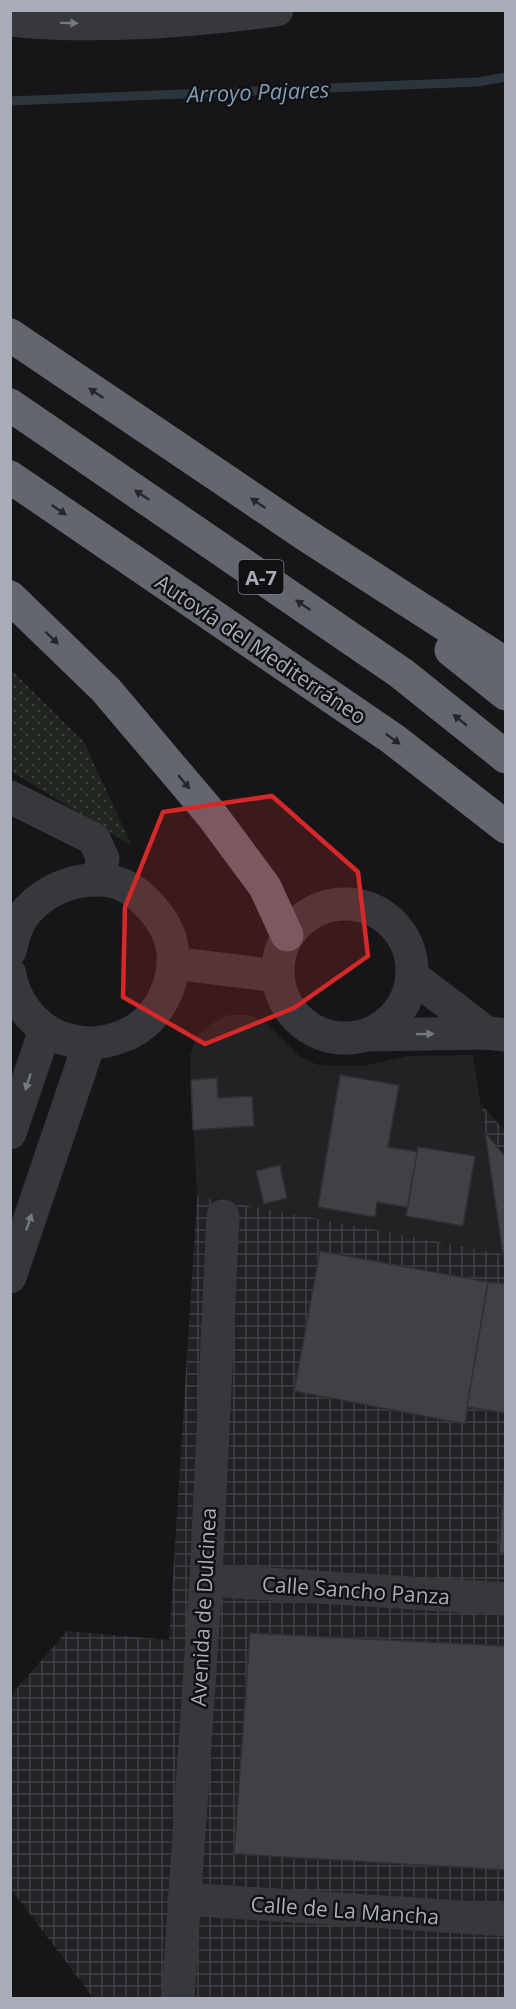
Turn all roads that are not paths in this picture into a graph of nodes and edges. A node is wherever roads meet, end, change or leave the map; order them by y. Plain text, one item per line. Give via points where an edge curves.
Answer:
1 (277, 10) edge
2 (24, 18) edge
3 (10, 335) edge
4 (10, 405) edge
5 (10, 477) edge
6 (306, 535) junction
7 (10, 597) edge
8 (506, 664) edge
9 (506, 694) edge
10 (506, 757) edge
11 (10, 797) edge
12 (506, 827) edge
13 (97, 880) junction
14 (287, 935) junction
15 (11, 940) edge
16 (173, 963) junction
17 (10, 974) edge
18 (277, 976) junction
19 (412, 976) junction
20 (45, 1030) junction
21 (496, 1034) edge
22 (367, 1035) junction
23 (89, 1044) junction
24 (10, 1133) edge
25 (223, 1216) dead end
26 (10, 1277) edge
27 (206, 1580) junction
28 (506, 1599) edge
29 (184, 1899) junction
30 (506, 1920) edge
31 (178, 1998) edge

2 -> 1 street via 102,23 207,19
6 -> 3 highway
10 -> 4 highway, A-7 via 401,673
5 -> 12 highway, Autovía del Mediterráneo via 393,740
6 - 8 highway
6 - 9 highway
7 -> 14 highway via 106,690 211,814 265,887
11 - 13 street via 94,839 103,859
13 - 15 street via 71,882 46,893 26,911
13 - 16 street via 126,885 144,899 161,918 170,939
14 - 18 street via 279,954
14 - 19 street via 302,918 322,907 344,903 366,906 386,917 402,933 411,953
16 - 18 street
16 - 23 street via 169,989 156,1011 138,1029 114,1040
17 - 20 street via 12,988 25,1012
18 - 22 street via 281,996 291,1014 307,1028 336,1038
19 - 21 street
19 - 22 street via 399,1012
20 - 23 street via 66,1040
20 -> 24 street
22 -> 21 street
26 -> 23 street
25 - 27 street, Avenida de Dulcinea
27 - 28 street, Calle Sancho Panza
27 - 29 street, Avenida de Dulcinea
29 - 30 street, Calle de La Mancha
29 - 31 street, Avenida de Dulcinea

